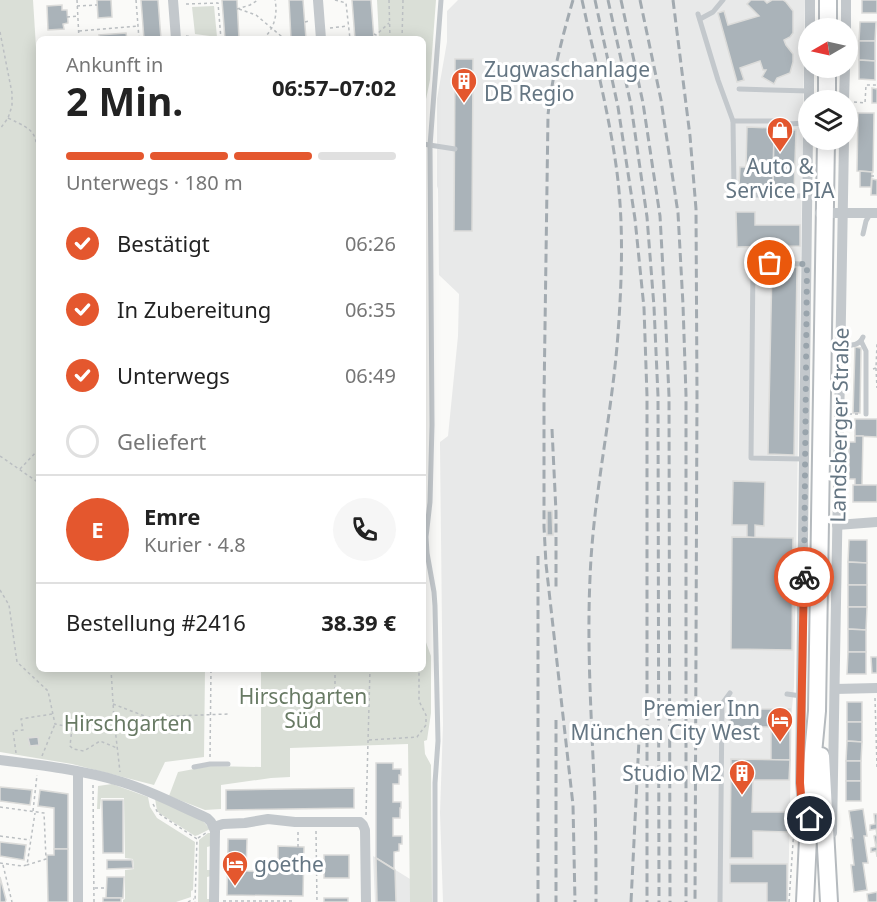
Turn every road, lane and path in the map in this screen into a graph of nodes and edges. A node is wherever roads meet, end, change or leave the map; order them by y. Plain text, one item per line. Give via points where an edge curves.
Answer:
1 (77, 0) edge
2 (136, 0) edge
3 (173, 0) edge
4 (201, 0) edge
5 (258, 0) edge
6 (275, 0) edge
7 (318, 0) edge
8 (335, 0) edge
9 (349, 0) edge
10 (389, 0) edge
11 (403, 0) edge
12 (441, 0) edge
13 (723, 0) edge
14 (810, 0) edge
15 (828, 0) edge
16 (846, 0) edge
17 (222, 2) dead end
18 (218, 3) junction
19 (186, 4) dead end
20 (201, 4) junction
21 (97, 5) dead end
22 (346, 5) junction
23 (77, 6) junction
24 (136, 6) junction
25 (142, 6) dead end
26 (352, 6) dead end
27 (219, 10) junction
28 (223, 10) dead end
29 (78, 16) junction
30 (68, 17) dead end
31 (810, 18) edge
32 (828, 18) edge
33 (846, 18) edge
34 (220, 21) junction
35 (224, 21) dead end
36 (309, 21) dead end
37 (305, 22) dead end
38 (390, 22) junction
39 (138, 26) junction
40 (354, 27) dead end
41 (112, 28) junction
42 (349, 28) junction
43 (272, 29) junction
44 (79, 31) junction
45 (354, 31) dead end
46 (0, 32) edge
47 (113, 34) dead end
48 (139, 34) joint
49 (144, 34) dead end
50 (321, 34) edge
51 (374, 34) dead end
52 (79, 36) edge
53 (176, 36) edge
54 (221, 36) edge
55 (266, 36) edge
56 (281, 36) edge
57 (350, 36) edge
58 (390, 36) edge
59 (402, 36) edge
60 (877, 85) edge
61 (739, 89) dead end
62 (798, 95) edge
63 (858, 102) edge
64 (8, 117) junction
65 (733, 121) junction
66 (798, 123) edge
67 (0, 129) edge
68 (36, 139) edge
69 (426, 145) edge
70 (430, 146) junction
71 (455, 149) dead end
72 (808, 150) edge
73 (826, 150) edge
74 (844, 150) edge
75 (872, 176) dead end
76 (877, 176) edge
77 (808, 196) junction
78 (808, 212) junction
79 (825, 213) junction
80 (843, 213) junction
81 (874, 213) edge
82 (863, 234) dead end
83 (807, 264) junction
84 (877, 344) edge
85 (840, 345) junction
86 (876, 368) edge
87 (866, 370) junction
88 (877, 388) edge
89 (839, 414) junction
90 (866, 414) joint
91 (36, 452) edge
92 (0, 456) edge
93 (805, 459) junction
94 (20, 469) junction
95 (36, 481) edge
96 (813, 498) junction
97 (877, 522) edge
98 (837, 525) junction
99 (0, 590) edge
100 (111, 672) edge
101 (211, 672) edge
102 (335, 672) edge
103 (370, 672) edge
104 (420, 672) edge
105 (876, 688) edge
106 (835, 689) junction
107 (807, 692) junction
108 (730, 693) dead end
109 (787, 694) dead end
110 (370, 697) junction
111 (113, 704) junction
112 (817, 711) junction
113 (53, 714) junction
114 (210, 714) junction
115 (228, 714) dead end
116 (114, 719) junction
117 (55, 723) junction
118 (72, 728) junction
119 (368, 740) junction
120 (117, 749) junction
121 (877, 750) edge
122 (0, 760) edge
123 (17, 762) junction
124 (210, 764) junction
125 (228, 764) dead end
126 (38, 766) junction
127 (194, 767) dead end
128 (877, 767) edge
129 (78, 772) junction
130 (93, 776) junction
131 (121, 782) junction
132 (150, 792) junction
133 (0, 807) edge
134 (795, 809) dead end
135 (34, 811) junction
136 (810, 819) junction
137 (316, 822) junction
138 (363, 825) junction
139 (214, 827) junction
140 (298, 831) dead end
141 (0, 836) edge
142 (31, 840) junction
143 (298, 847) dead end
144 (826, 854) junction
145 (1, 863) edge
146 (27, 864) junction
147 (807, 884) junction
148 (94, 888) junction
149 (106, 888) dead end
150 (829, 895) edge
151 (195, 900) edge
152 (218, 901) edge
153 (291, 901) edge
154 (12, 902) edge
155 (78, 902) edge
156 (94, 902) edge
157 (188, 902) edge
158 (317, 902) edge
159 (366, 902) edge
160 (435, 902) edge
161 (720, 902) edge
162 (789, 902) edge
163 (805, 902) edge

1 - 23 path
2 - 24 path
3 - 53 street
4 - 20 path
5 - 43 path via 238,9 256,15
6 - 43 path
7 - 50 street
8 - 22 path
9 - 22 path
10 - 38 path
11 - 59 path
12 - 70 lane
13 - 65 lane via 713,12 699,17
14 - 31 street
15 - 32 main road
16 - 33 street
17 - 18 path
18 - 20 path
18 - 27 path
19 - 20 path
21 - 23 path
22 - 26 path
22 - 42 path
23 - 29 path
24 - 25 path
24 - 39 path
27 - 28 path
27 - 34 path
29 - 30 path
29 - 44 path
34 - 35 path
34 - 54 path
36 - 37 path
38 - 51 path
38 - 58 path
39 - 41 path
39 - 48 path
40 - 42 path
41 - 44 path
41 - 47 path
42 - 45 path
42 - 50 path
42 - 57 path
43 - 55 path
43 - 56 path
44 - 52 path
46 - 64 path via 12,93
48 - 49 path
60 - 63 path via 866,85 865,103
61 - 62 lane
64 - 67 path
64 - 68 path via 30,128
65 - 66 lane
65 - 77 lane via 734,189 738,194
69 - 70 lane
70 - 71 lane
70 - 160 lane via 432,425 426,537 436,618
72 - 77 street, Landsberger Straße
73 - 79 main road, Landsberger Straße
74 - 80 street, Landsberger Straße
75 - 76 path
77 - 78 street, Landsberger Straße
78 - 79 street
78 - 83 street, Landsberger Straße
79 - 80 street
79 - 96 main road, Landsberger Straße
80 - 81 street
80 - 85 street, Landsberger Straße
81 - 82 lane via 866,221
83 - 93 street, Landsberger Straße
83 - 93 lane via 753,263 751,458
84 - 86 path
85 - 87 lane via 853,345 862,339
85 - 89 street, Landsberger Straße
86 - 87 path
86 - 88 path
87 - 90 lane
89 - 90 path
89 - 98 street, Landsberger Straße
91 - 94 path
92 - 94 path
93 - 96 street, Landsberger Straße
94 - 95 path
96 - 107 main road, Landsberger Straße
97 - 98 street
98 - 106 street, Landsberger Straße
99 - 113 path via 9,604 17,662 48,691
100 - 111 path
101 - 114 path
102 - 110 path via 335,697
103 - 110 path
104 - 119 path via 419,701 426,725 417,737
105 - 106 street
105 - 121 path
106 - 144 street, Landsberger Straße via 833,831
107 - 109 lane
107 - 112 main road, Landsberger Straße
107 - 136 street, Landsberger Straße via 800,783 802,806
108 - 161 lane via 722,704
110 - 119 path
111 - 114 path via 147,717
111 - 116 path
112 - 136 main road, Landsberger Straße
112 - 144 main road, Landsberger Straße
113 - 117 path
113 - 123 path via 21,719 23,730 13,731
114 - 115 path
114 - 124 path
116 - 118 path
116 - 120 path
117 - 118 path
117 - 126 path
118 - 120 path via 70,746 74,749 84,751 100,741
119 - 138 path via 367,814
120 - 131 path
121 - 128 path
122 - 123 street
123 - 126 street
124 - 125 lane
124 - 127 lane
126 - 129 street
126 - 135 path
129 - 130 street
129 - 155 street
130 - 131 street
130 - 148 path
131 - 132 street
132 - 139 street via 207,819
132 - 151 path via 158,813 197,839
133 - 135 path
134 - 162 path
135 - 142 path
135 - 146 path via 44,813 46,859
136 - 147 main road, Landsberger Straße
137 - 138 street
137 - 139 street via 268,819
137 - 158 path
138 - 159 street
139 - 152 street
140 - 143 path
141 - 142 path
142 - 146 path
144 - 150 main road, Landsberger Straße
145 - 146 path
145 - 154 path
147 - 150 lane via 818,882
147 - 163 main road, Landsberger Straße
148 - 149 path
148 - 156 path
151 - 157 path
152 - 153 path

